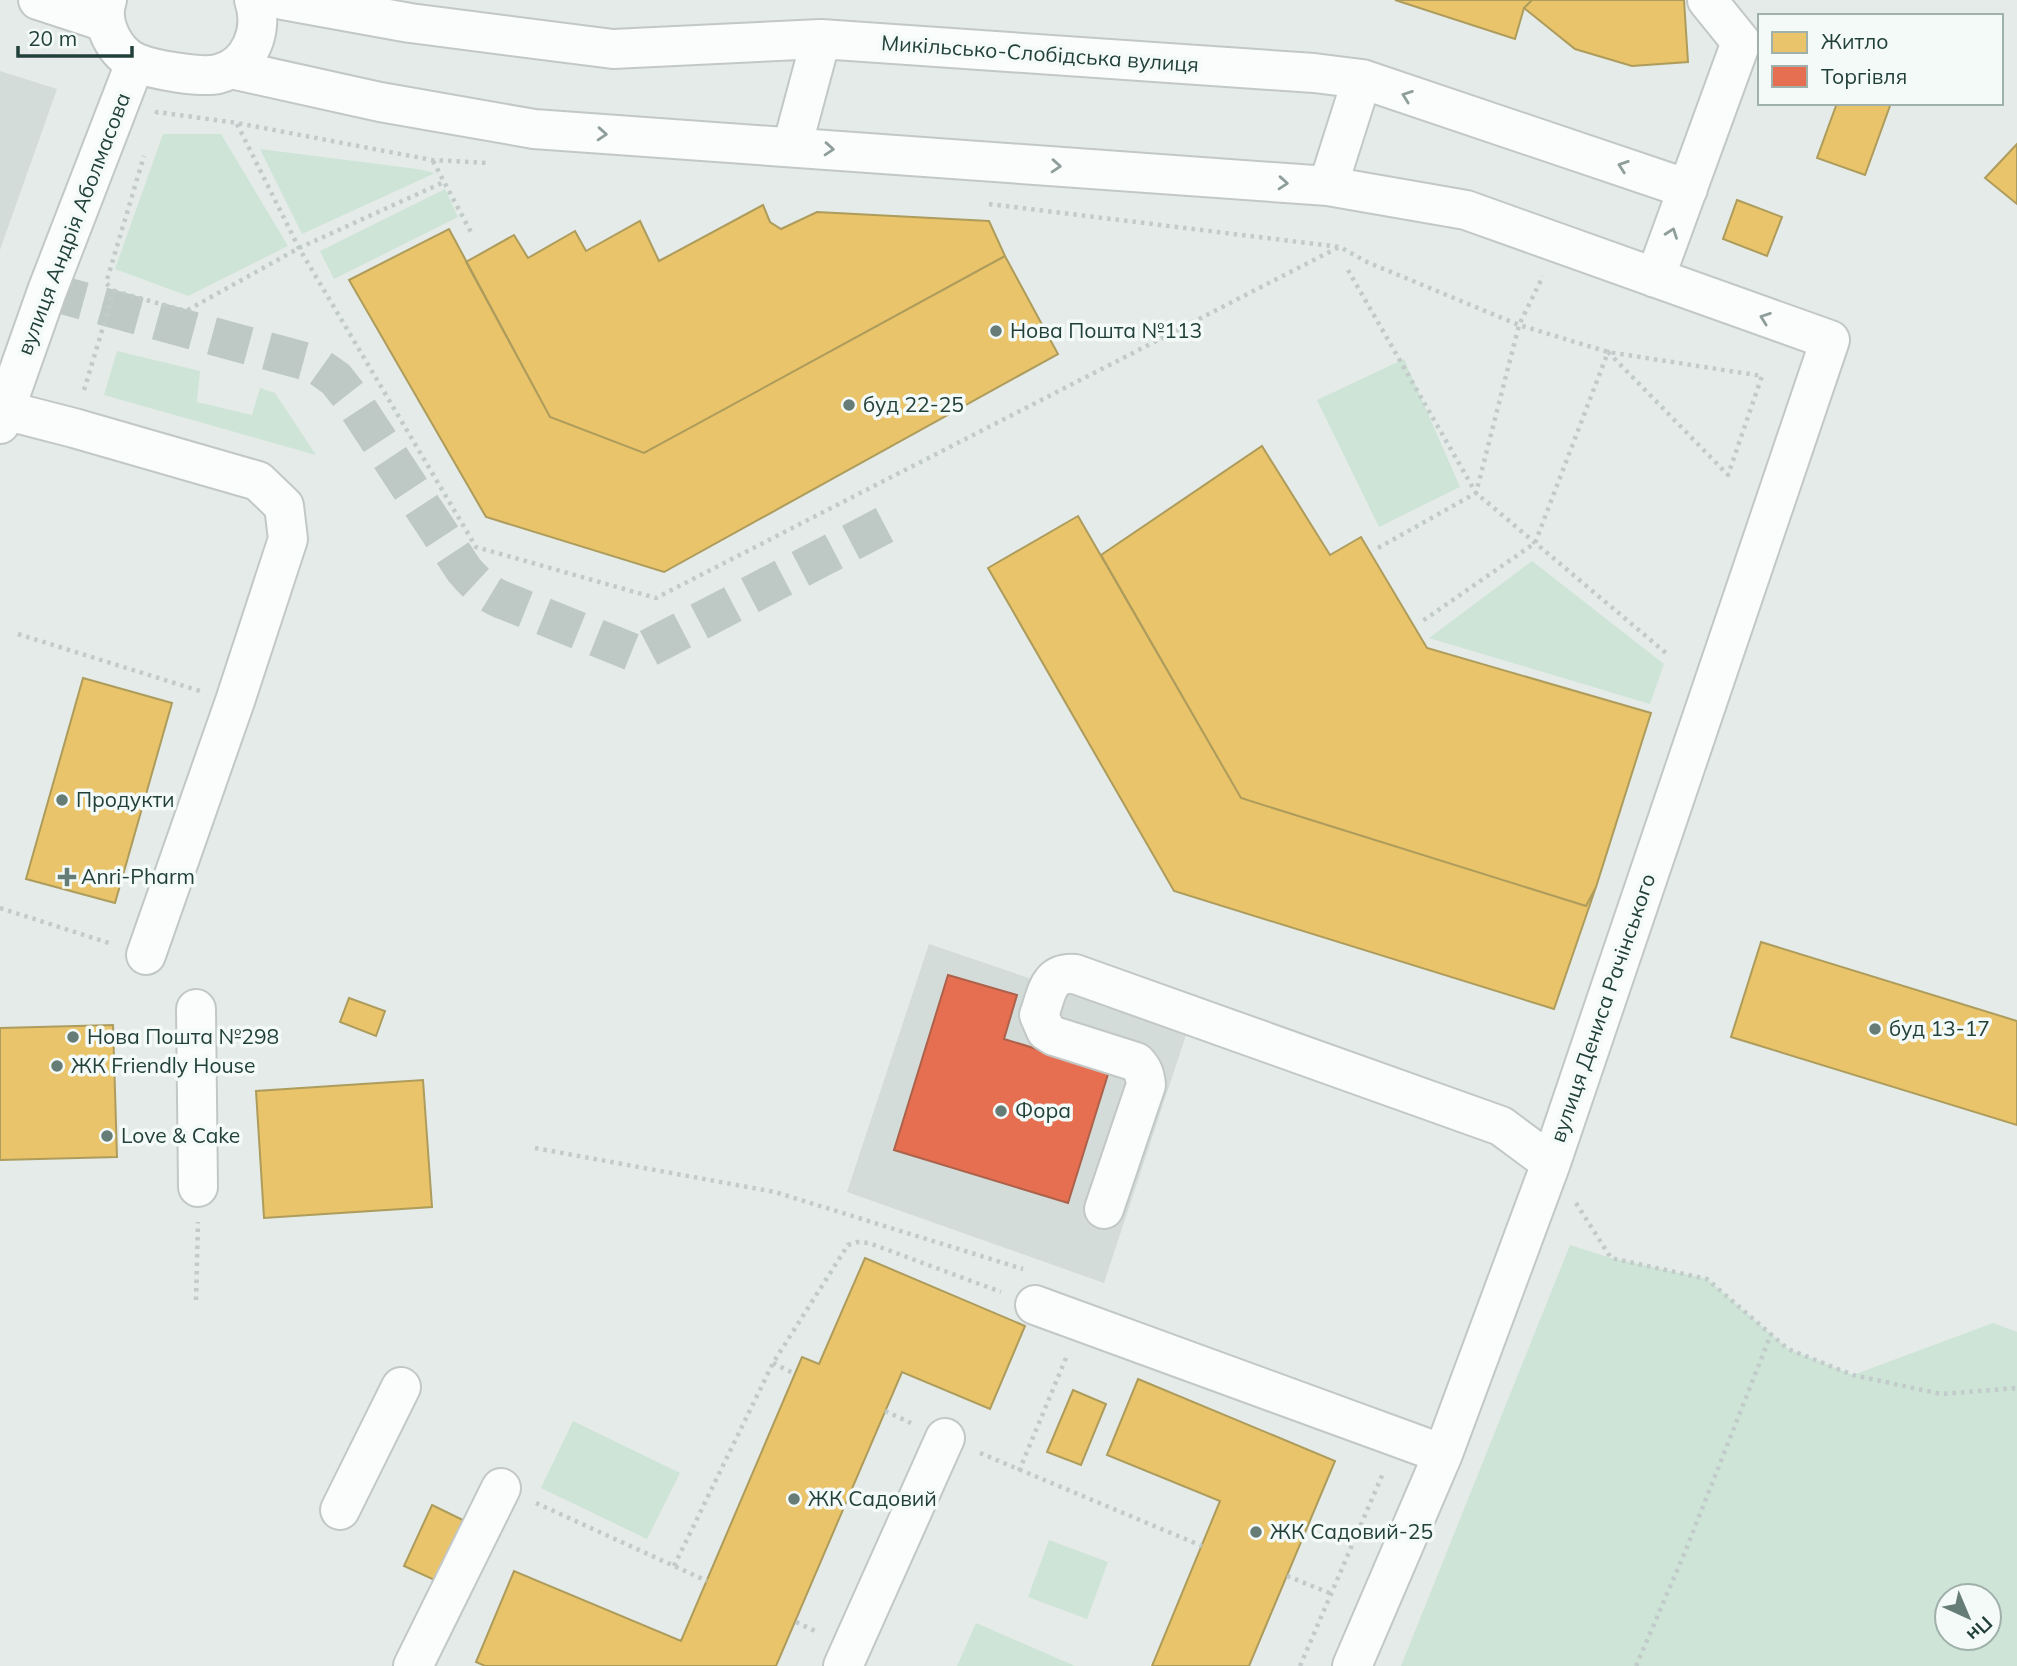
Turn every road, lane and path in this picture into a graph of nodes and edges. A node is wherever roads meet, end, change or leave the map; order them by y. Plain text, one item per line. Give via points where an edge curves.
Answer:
1 (38, 0) edge
2 (254, 0) edge
3 (284, 0) edge
4 (1707, 0) edge
5 (106, 11) edge
6 (821, 38) junction
7 (135, 63) junction
8 (232, 69) junction
9 (1362, 79) junction
10 (237, 123) junction
11 (153, 125) dead end
12 (792, 147) junction
13 (145, 152) dead end
14 (432, 160) junction
15 (502, 164) dead end
16 (444, 182) junction
17 (1328, 186) junction
18 (1688, 188) junction
19 (985, 203) dead end
20 (473, 236) dead end
21 (1559, 243) junction
22 (1340, 247) junction
23 (299, 248) junction
24 (1348, 270) dead end
25 (1656, 278) junction
26 (114, 291) junction
27 (1519, 325) junction
28 (1608, 352) junction
29 (1, 415) edge
30 (74, 428) junction
31 (1476, 493) junction
32 (1535, 543) junction
33 (1378, 548) dead end
34 (1420, 622) dead end
35 (18, 634) dead end
36 (1666, 653) dead end
37 (235, 701) junction
38 (0, 908) edge
39 (146, 955) joint
40 (196, 1009) dead end
41 (535, 1148) dead end
42 (1550, 1163) junction
43 (198, 1186) joint
44 (1104, 1209) dead end
45 (1034, 1288) junction
46 (196, 1300) dead end
47 (1080, 1323) junction
48 (1771, 1334) junction
49 (773, 1363) junction
50 (795, 1374) dead end
51 (401, 1387) dead end
52 (2017, 1388) edge
53 (884, 1411) dead end
54 (945, 1438) junction
55 (1398, 1438) junction
56 (1443, 1454) junction
57 (1019, 1471) junction
58 (501, 1488) joint
59 (340, 1510) dead end
60 (1202, 1546) dead end
61 (674, 1566) junction
62 (1287, 1576) dead end
63 (707, 1581) dead end
64 (1332, 1594) junction
65 (413, 1666) edge
66 (843, 1666) edge
67 (1300, 1666) edge
68 (1352, 1666) edge
69 (1636, 1666) edge

1 - 5 street
2 - 8 street via 256,37
3 - 6 street, Микільсько-Слобідська вулиця via 410,23 613,49
4 - 18 street via 1741,42
5 - 7 street via 113,43
6 - 9 street, Микільсько-Слобідська вулиця
6 - 12 street
7 - 8 street via 193,75
7 - 29 street, вулиця Андрія Аболмасова
8 -> 12 street via 380,102 534,129
9 - 17 street
18 -> 9 street, Микільсько-Слобідська вулиця
10 - 11 path via 157,112
10 - 14 path
10 - 23 path
12 -> 17 street
13 - 26 path via 106,283
14 - 15 path
14 - 16 path
16 - 20 path
16 - 23 path
17 - 21 street via 1466,210
25 -> 18 street
19 - 22 path
21 - 25 street
21 - 27 path
22 - 23 path via 656,598 476,547
22 - 27 path
23 - 26 path via 186,311
24 - 31 path
42 -> 25 street, вулиця Дениса Рачінського via 1830,340
26 - 30 path
27 - 28 path
27 - 31 path
28 - 28 path via 1654,399 1728,475 1762,376
28 - 32 path
29 - 30 street
30 - 37 street via 258,481 284,506 288,540
31 - 32 path
31 - 33 path
32 - 34 path
32 - 36 path
35 - 37 path
37 - 39 street
38 - 39 path
40 - 43 street
41 - 45 path via 775,1192
42 - 44 street via 1501,1126 1065,973 1049,985 1039,1015 1046,1031 1136,1062 1145,1076 1146,1085
42 - 48 path via 1611,1258 1707,1279
42 - 56 street, вулиця Дениса Рачінського
43 - 46 path
45 - 47 street
45 - 49 path via 857,1242 840,1255
47 - 55 street
47 - 57 path
48 - 52 path via 1788,1349 1853,1375 1941,1394
48 - 69 path
49 - 50 path
49 - 61 path
51 - 59 street
53 - 54 path
54 - 57 path
54 - 66 street
55 - 56 street
55 - 64 path
56 - 68 street, вулиця Дениса Рачінського
57 - 60 path
58 - 61 path
58 - 65 street
61 - 63 path
62 - 64 path
64 - 67 path

